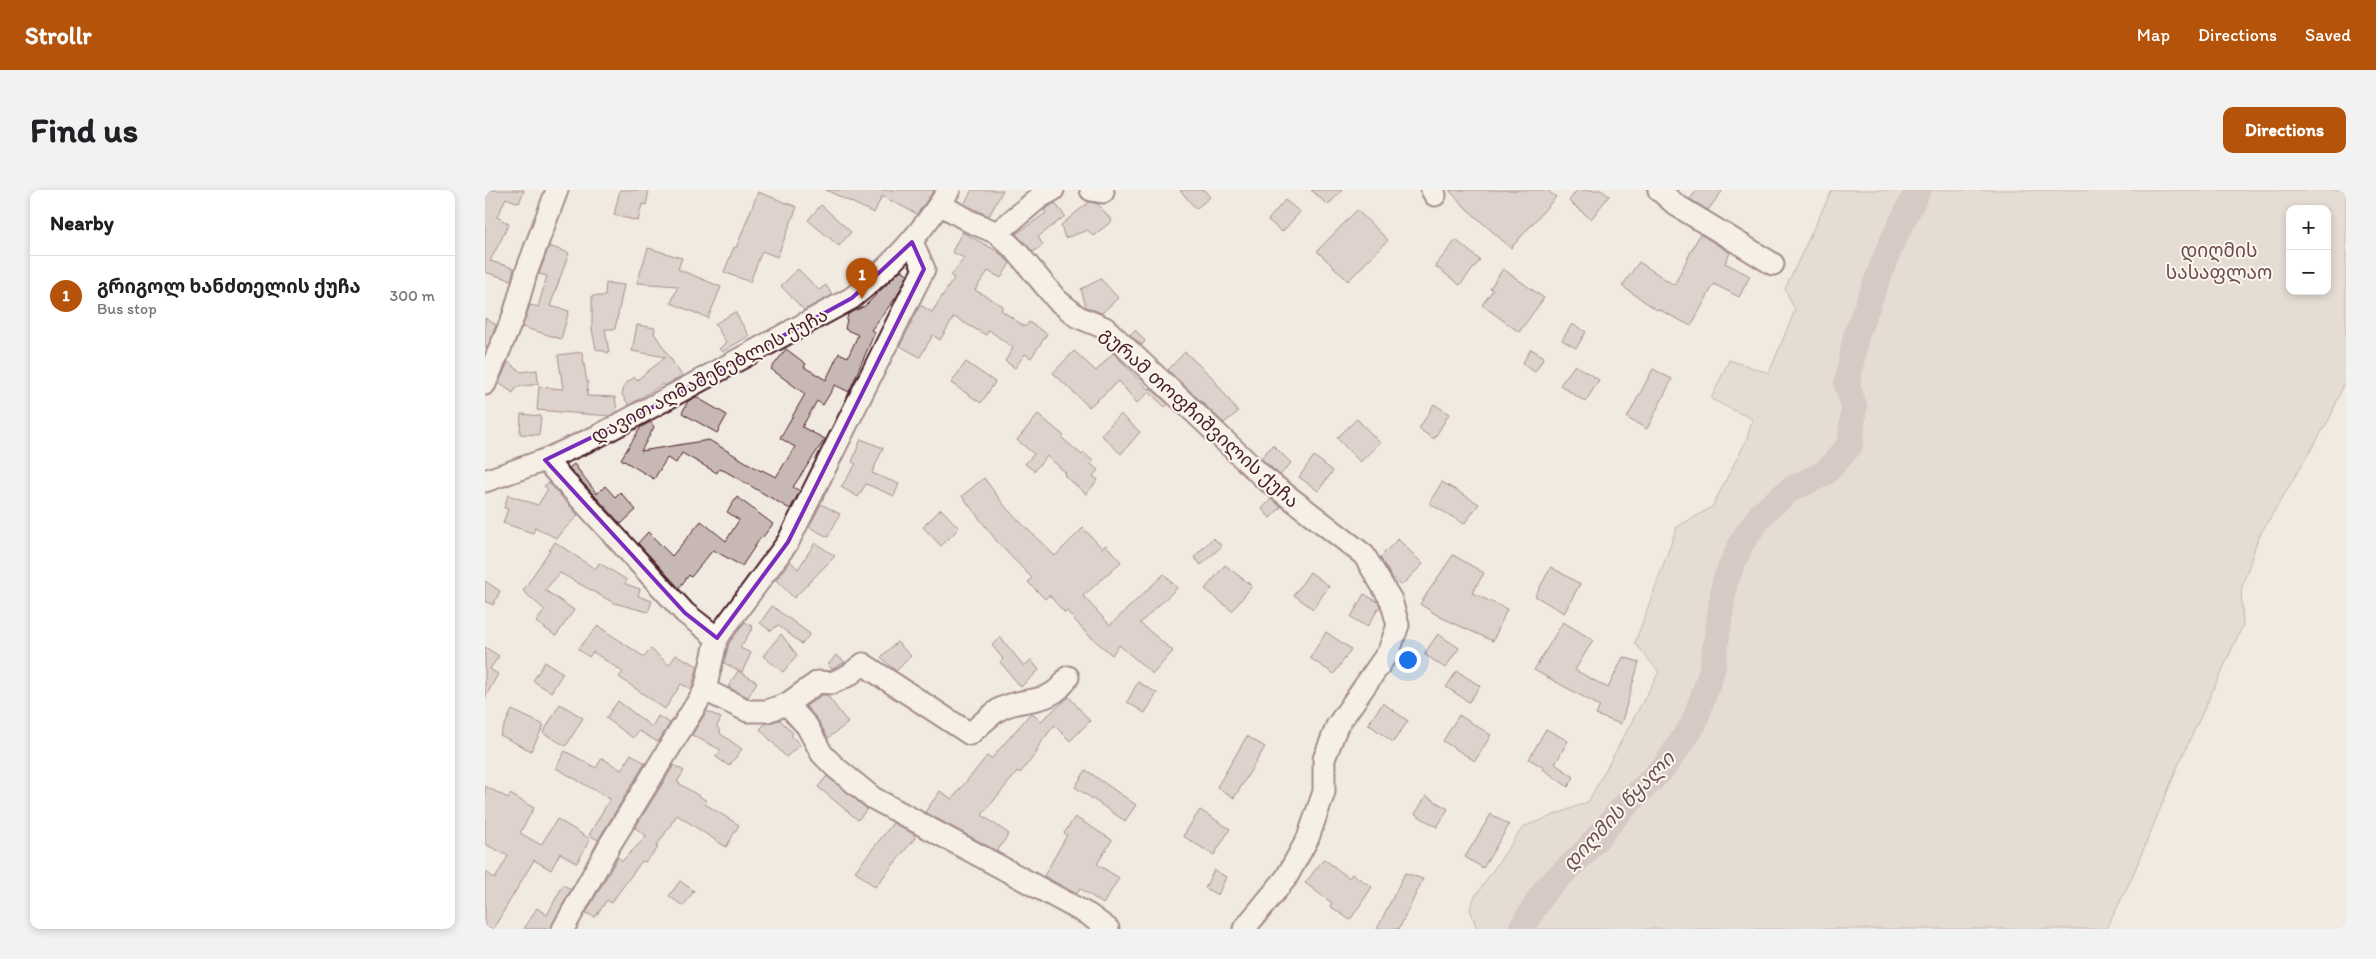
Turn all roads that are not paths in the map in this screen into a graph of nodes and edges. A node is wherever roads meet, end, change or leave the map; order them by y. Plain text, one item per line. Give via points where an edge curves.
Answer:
1 (557, 190) edge
2 (1053, 190) edge
3 (1659, 190) edge
4 (944, 197) edge
5 (997, 232) junction
6 (912, 242) junction
7 (1773, 264) dead end
8 (485, 384) edge
9 (545, 460) junction
10 (485, 481) edge
11 (717, 638) junction
12 (1068, 677) dead end
13 (705, 690) junction
14 (787, 704) junction
15 (563, 929) edge
16 (1108, 929) edge
17 (1244, 929) edge

1 - 8 street via 514,315
2 - 5 street
3 - 7 street via 1676,205
4 - 5 street, გურამ თოფჩიშვილის ქუჩა via 969,221
4 - 6 street, დავით აღმაშენებლის ქუჩა
5 - 17 street, გურამ თოფჩიშვილის ქუჩა via 1057,300 1078,317 1105,328 1263,478 1364,555 1391,600 1398,624 1389,652 1337,726 1325,759 1324,792 1308,838 1286,878
6 - 9 street, დავით აღმაშენებლის ქუჩა via 852,298 642,413
6 - 11 street via 924,269 788,542
9 - 10 street, დავით აღმაშენებლის ქუჩა
9 - 11 street via 685,613
11 - 13 street
12 - 14 street via 1061,689 1034,701 1001,709 970,734 863,664 832,682 818,682
13 - 14 street via 748,712 767,711
13 - 15 street via 609,846
14 - 16 street via 807,726 835,768 873,798 1089,915

